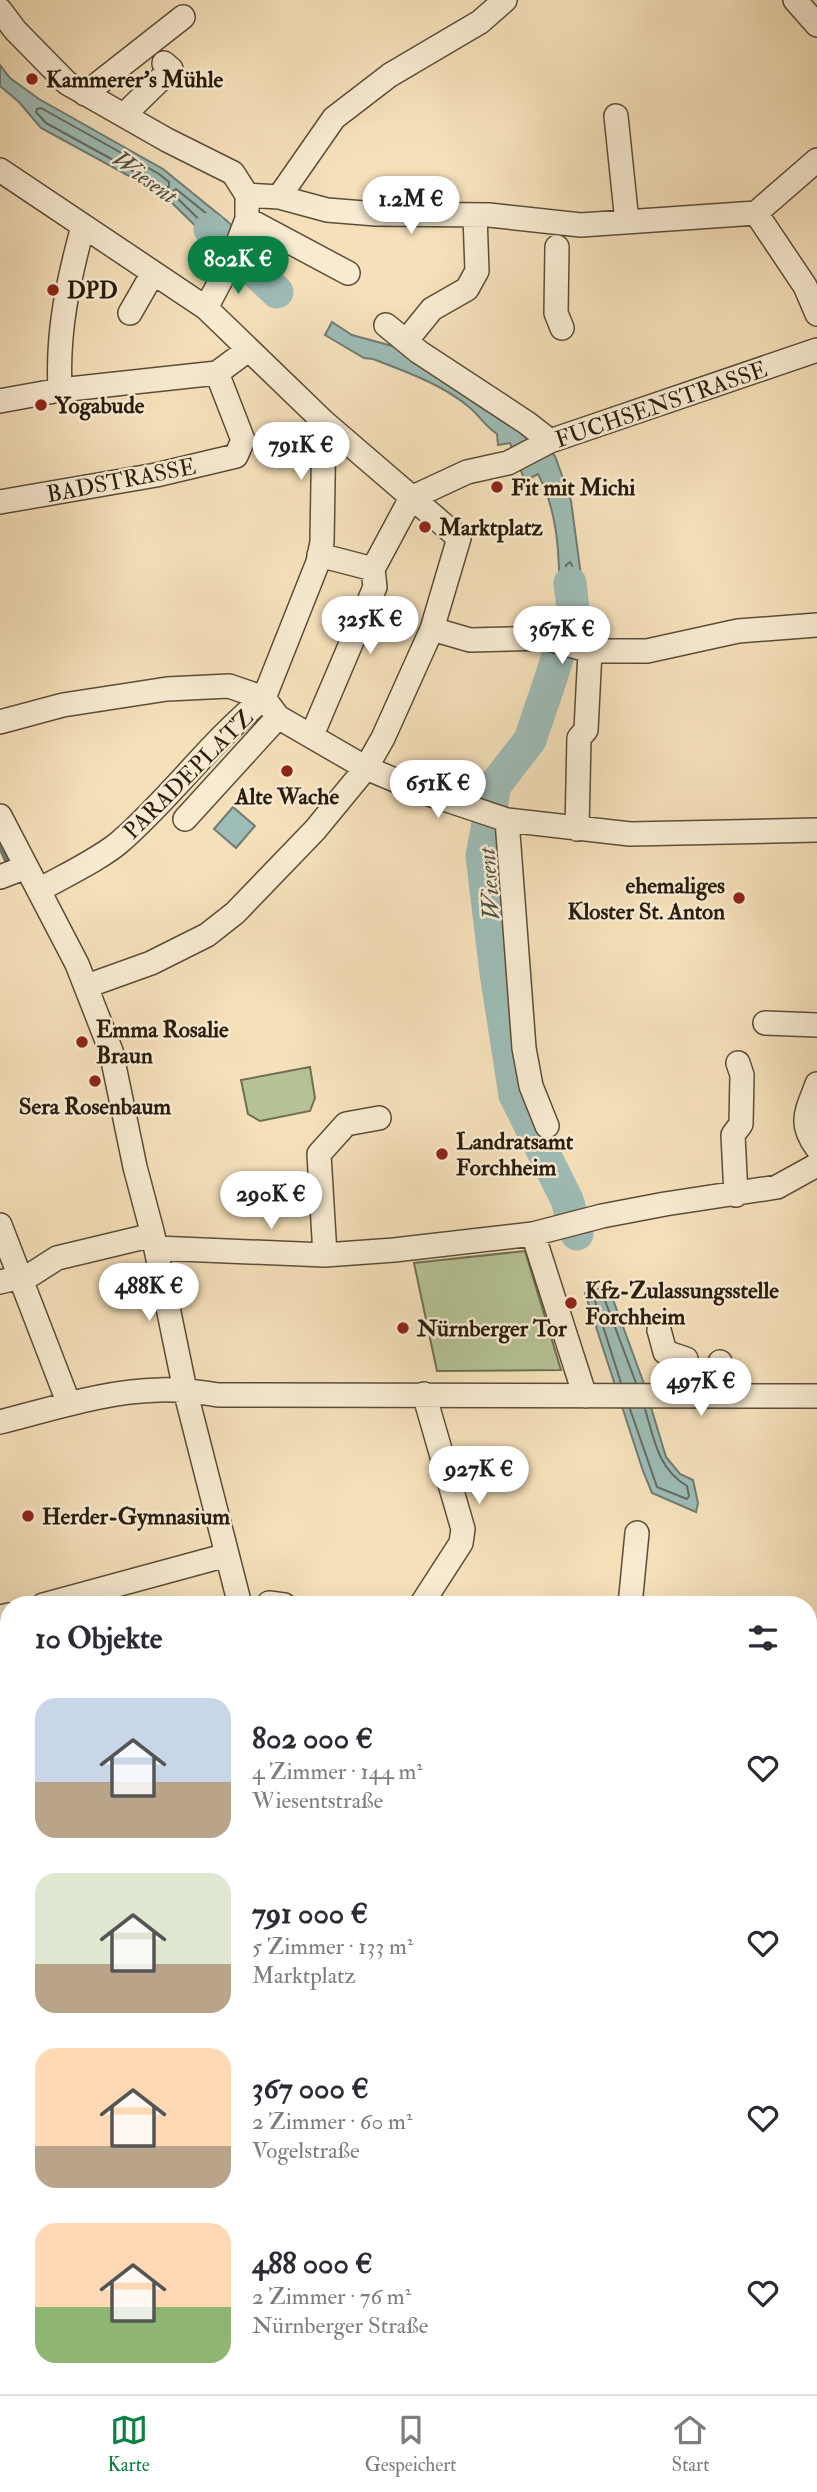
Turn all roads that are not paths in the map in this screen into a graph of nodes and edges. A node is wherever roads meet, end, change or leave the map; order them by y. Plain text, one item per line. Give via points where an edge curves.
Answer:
1 (505, 0) edge
2 (795, 0) edge
3 (0, 10) edge
4 (183, 17) dead end
5 (817, 25) edge
6 (164, 63) dead end
7 (85, 94) junction
8 (124, 116) junction
9 (615, 116) dead end
10 (817, 160) edge
11 (1, 172) edge
12 (247, 195) junction
13 (279, 197) junction
14 (756, 213) junction
15 (475, 215) junction
16 (247, 219) junction
17 (627, 222) junction
18 (83, 226) junction
19 (558, 247) dead end
20 (153, 273) junction
21 (348, 273) dead end
22 (206, 308) junction
23 (130, 313) dead end
24 (817, 314) edge
25 (386, 325) dead end
26 (562, 328) dead end
27 (406, 341) junction
28 (817, 350) edge
29 (247, 351) junction
30 (217, 373) junction
31 (60, 390) junction
32 (0, 401) edge
33 (324, 422) junction
34 (550, 441) junction
35 (405, 493) junction
36 (0, 502) edge
37 (319, 555) junction
38 (373, 569) junction
39 (817, 625) edge
40 (432, 629) junction
41 (590, 651) junction
42 (264, 698) junction
43 (278, 717) junction
44 (5, 721) edge
45 (312, 735) junction
46 (366, 768) junction
47 (0, 816) edge
48 (184, 819) dead end
49 (507, 820) junction
50 (577, 828) junction
51 (817, 830) edge
52 (26, 867) junction
53 (0, 877) edge
54 (38, 890) junction
55 (87, 986) junction
56 (765, 1023) dead end
57 (817, 1024) edge
58 (738, 1063) dead end
59 (817, 1084) edge
60 (379, 1118) dead end
61 (547, 1126) dead end
62 (817, 1148) edge
63 (817, 1165) edge
64 (736, 1195) junction
65 (0, 1224) edge
66 (533, 1234) junction
67 (154, 1241) junction
68 (325, 1255) junction
69 (10, 1279) edge
70 (659, 1330) dead end
71 (720, 1362) dead end
72 (185, 1390) junction
73 (424, 1394) junction
74 (585, 1396) junction
75 (693, 1396) junction
76 (725, 1396) junction
77 (817, 1396) edge
78 (69, 1404) junction
79 (0, 1422) edge
80 (638, 1533) dead end
81 (227, 1555) junction
82 (76, 1596) edge
83 (238, 1596) edge
84 (427, 1596) edge
85 (631, 1596) edge
86 (817, 2272) edge
87 (817, 2319) edge

1 - 13 street via 480,22 390,75 334,118
2 - 5 street
3 - 7 street via 63,79
4 - 7 street via 145,36
6 - 8 street via 171,69
7 - 8 street
8 - 12 street via 233,173
9 - 17 street
10 - 14 street
11 - 18 street
12 - 13 street
12 - 16 street
13 - 15 street via 339,211
14 - 17 street
14 - 24 street via 805,286
15 - 17 street via 581,225
15 - 27 street via 477,271 467,289 432,309
16 - 21 street
16 - 22 street
18 - 20 street
18 - 31 street via 61,329
19 - 26 street via 556,313
20 - 22 street
20 - 23 street
22 - 29 street
25 - 27 street
27 - 34 street
28 - 34 street, FUCHSENSTRASSE
29 - 30 street
29 - 33 street
30 - 31 street
30 - 36 street, BADSTRASSE via 243,440 236,456
31 - 32 street
33 - 35 street
33 - 37 street
34 - 35 street, FUCHSENSTRASSE via 508,463
35 - 38 street
35 - 40 street via 459,538
37 - 38 street
37 - 42 street
38 - 45 street via 375,587
39 - 41 street via 738,631 648,651
40 - 41 street via 470,640 546,638
40 - 46 street
41 - 50 street via 586,730 579,738
42 - 43 street
42 - 44 street via 229,686 167,689 63,705
42 - 54 street, PARADEPLATZ via 120,843
43 - 45 street
43 - 48 street
45 - 46 street
46 - 49 street
46 - 55 street via 235,914 207,935 151,963
47 - 52 street
49 - 50 street
49 - 61 street via 524,1048 531,1086
50 - 51 street via 630,834
52 - 53 street
52 - 54 street
54 - 55 street
55 - 67 street via 111,1051
56 - 57 street
58 - 64 street via 742,1075 741,1124 733,1135
59 - 62 street via 806,1116 807,1134
60 - 68 street via 346,1124 318,1154
63 - 64 street via 777,1187
64 - 66 street via 602,1216
65 - 69 street
66 - 68 street
66 - 74 street
67 - 68 street
67 - 69 street via 57,1258 32,1274
67 - 72 street
69 - 78 street
70 - 75 street via 665,1352 686,1359
71 - 76 street
72 - 73 street via 218,1395
72 - 78 street via 124,1393
72 - 81 street
73 - 74 street
73 - 84 street via 463,1529 461,1543
74 - 75 street
75 - 76 street
76 - 77 street
78 - 79 street
80 - 85 street
81 - 82 street
81 - 83 street
86 - 87 street

